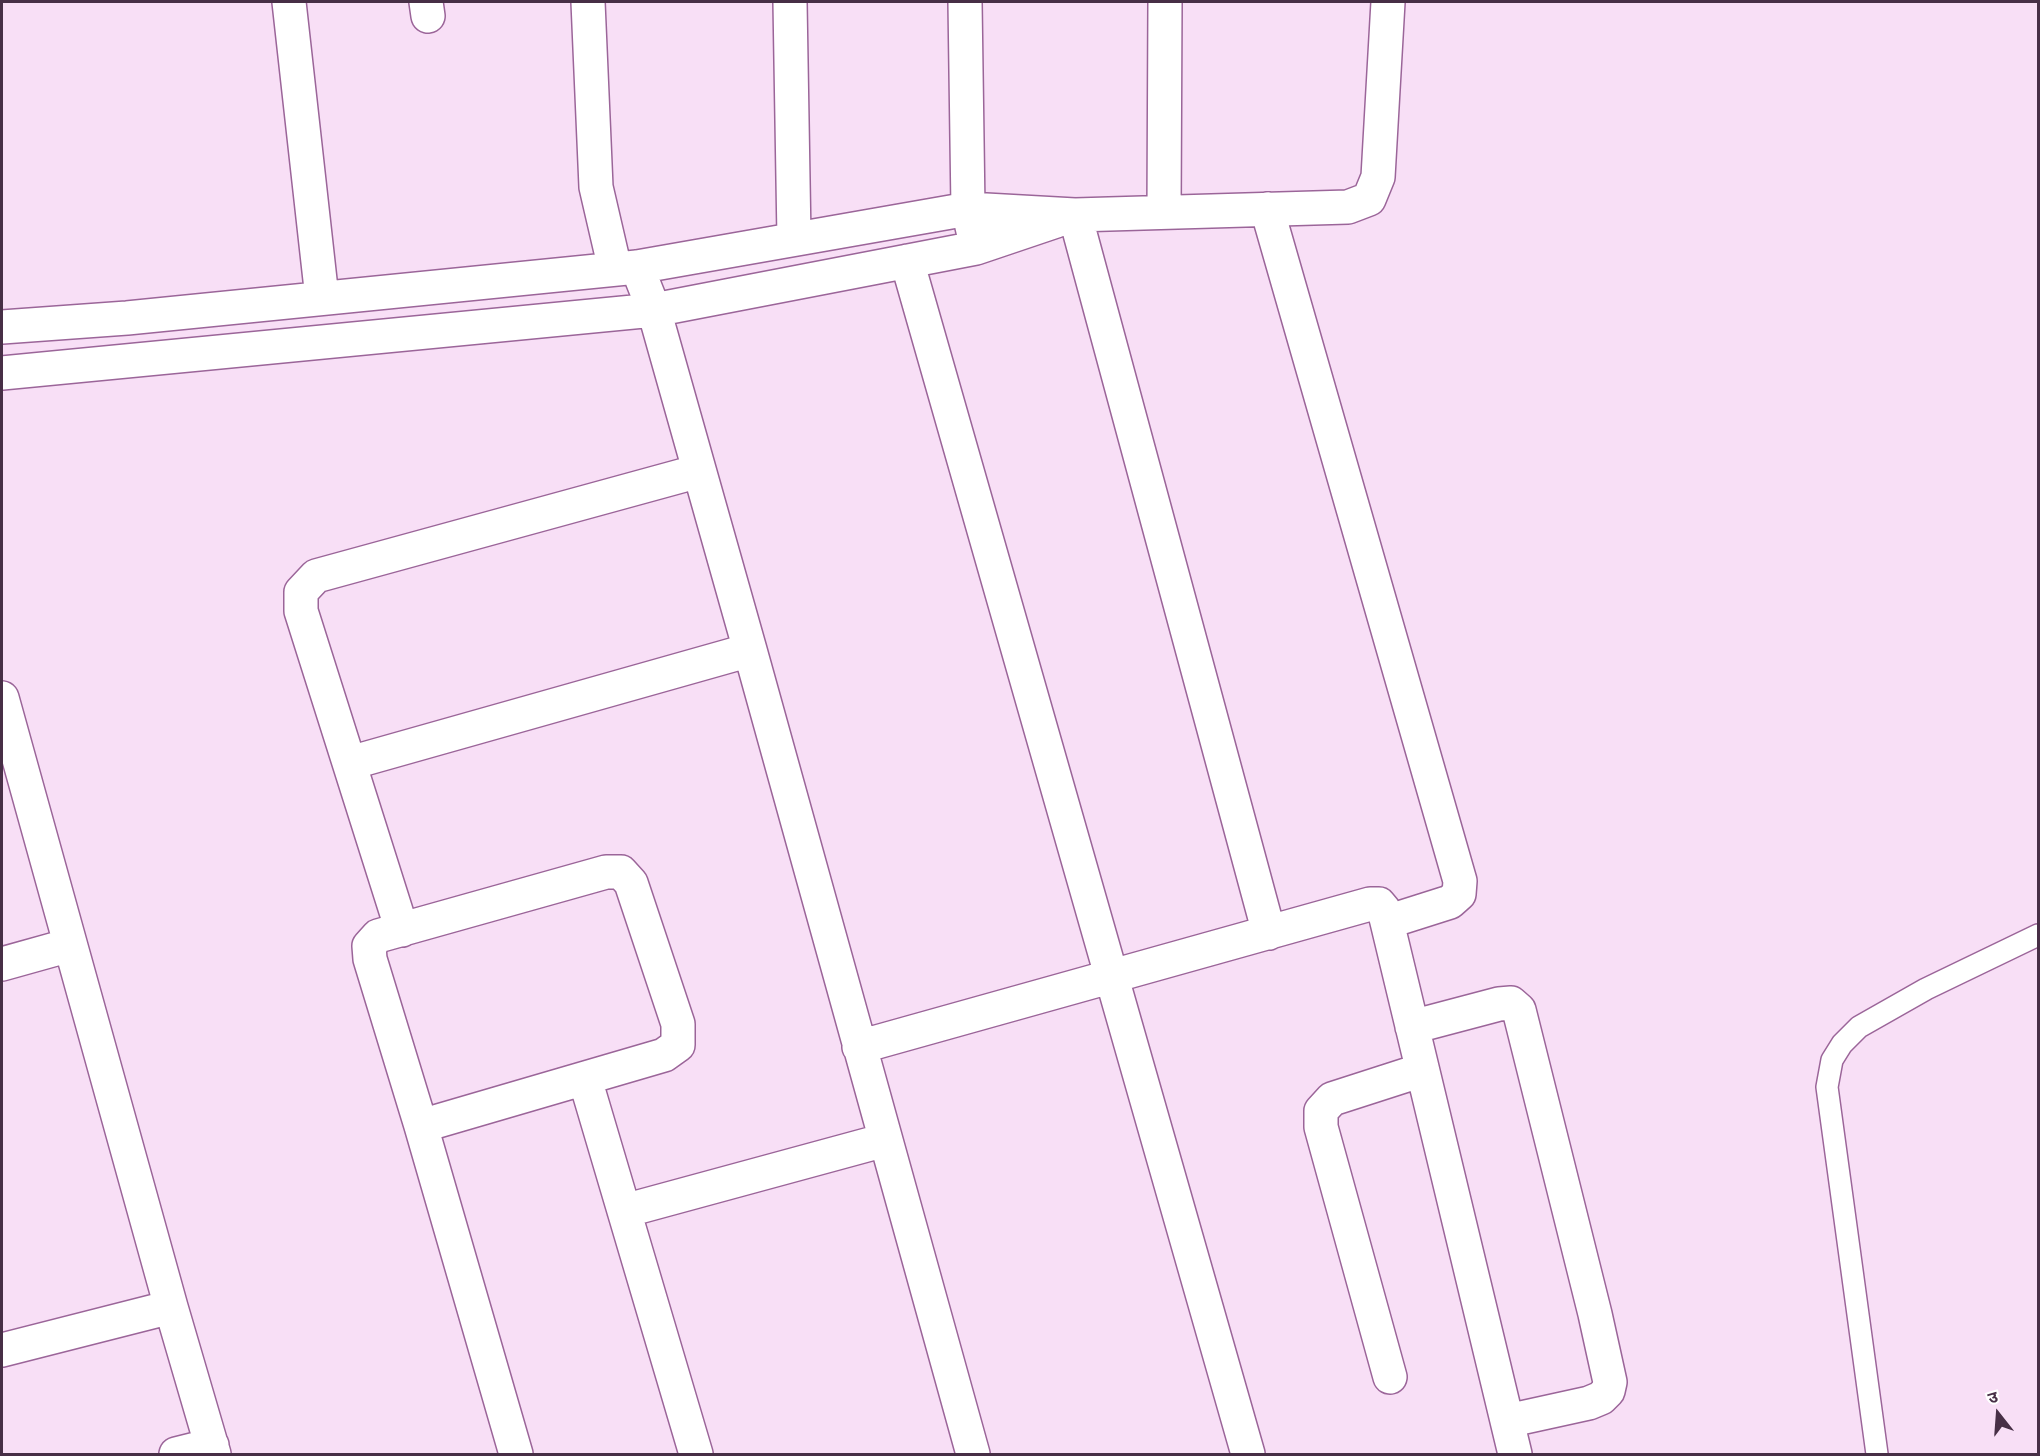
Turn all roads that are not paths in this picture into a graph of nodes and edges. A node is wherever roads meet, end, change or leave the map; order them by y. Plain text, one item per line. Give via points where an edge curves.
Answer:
1 (289, 2) edge
2 (588, 2) edge
3 (790, 2) edge
4 (965, 2) edge
5 (1166, 2) edge
6 (1388, 2) edge
7 (968, 209) junction
8 (1266, 209) junction
9 (1164, 212) junction
10 (1075, 215) junction
11 (794, 239) junction
12 (976, 248) junction
13 (907, 261) junction
14 (626, 268) junction
15 (322, 298) junction
16 (654, 310) junction
17 (2, 327) edge
18 (2, 373) edge
19 (699, 471) junction
20 (750, 650) junction
21 (2, 698) edge
22 (350, 763) junction
23 (11, 771) edge
24 (1387, 922) junction
25 (402, 930) junction
26 (1269, 933) junction
27 (2038, 935) edge
28 (70, 945) junction
29 (2, 964) edge
30 (1112, 977) junction
31 (1412, 1027) junction
32 (859, 1047) junction
33 (1422, 1070) junction
34 (585, 1079) junction
35 (422, 1126) junction
36 (885, 1140) junction
37 (624, 1211) junction
38 (171, 1307) junction
39 (2, 1350) edge
40 (1390, 1377) dead end
41 (1507, 1421) junction
42 (213, 1450) edge
43 (176, 1455) edge
44 (516, 1455) edge
45 (696, 1455) edge
46 (973, 1455) edge
47 (1248, 1455) edge
48 (1515, 1455) edge
49 (1877, 1455) edge

1 - 15 street
2 - 14 street via 596,188
3 - 11 street
4 - 7 street
5 - 9 street
6 - 8 street via 1378,177 1369,199 1348,207
7 - 10 street
7 - 11 street
7 - 12 street
8 - 9 street
8 - 24 street via 1460,881 1459,894 1450,902
9 - 10 street
10 - 12 street
10 - 26 street
11 - 14 street
12 - 13 street
13 - 16 street
13 - 30 street
14 - 15 street
14 - 16 street
15 - 17 street
16 - 18 street
16 - 19 street
19 - 20 street
19 - 22 street via 316,576 301,592 301,611
20 - 22 street
20 - 32 street
21 - 23 street
22 - 25 street
23 - 28 street
24 - 26 street via 1379,904 1370,904
24 - 31 street
25 - 34 street via 606,872 621,872 631,883 678,1024 678,1045 664,1055
25 - 35 street via 378,936 369,946 370,959
26 - 30 street
27 - 49 lane via 1926,988 1859,1027 1832,1060 1827,1087
28 - 29 street
28 - 38 street
30 - 32 street
30 - 47 street
31 - 33 street
31 - 41 street via 1499,1004 1511,1003 1519,1010 1595,1314 1610,1382 1608,1391 1589,1403
32 - 36 street
33 - 40 street via 1332,1099 1321,1111 1321,1127
33 - 41 street
34 - 35 street
34 - 37 street
35 - 44 street
36 - 37 street
36 - 46 street
37 - 45 street
38 - 39 street
38 - 42 street
41 - 48 street
42 - 43 street

